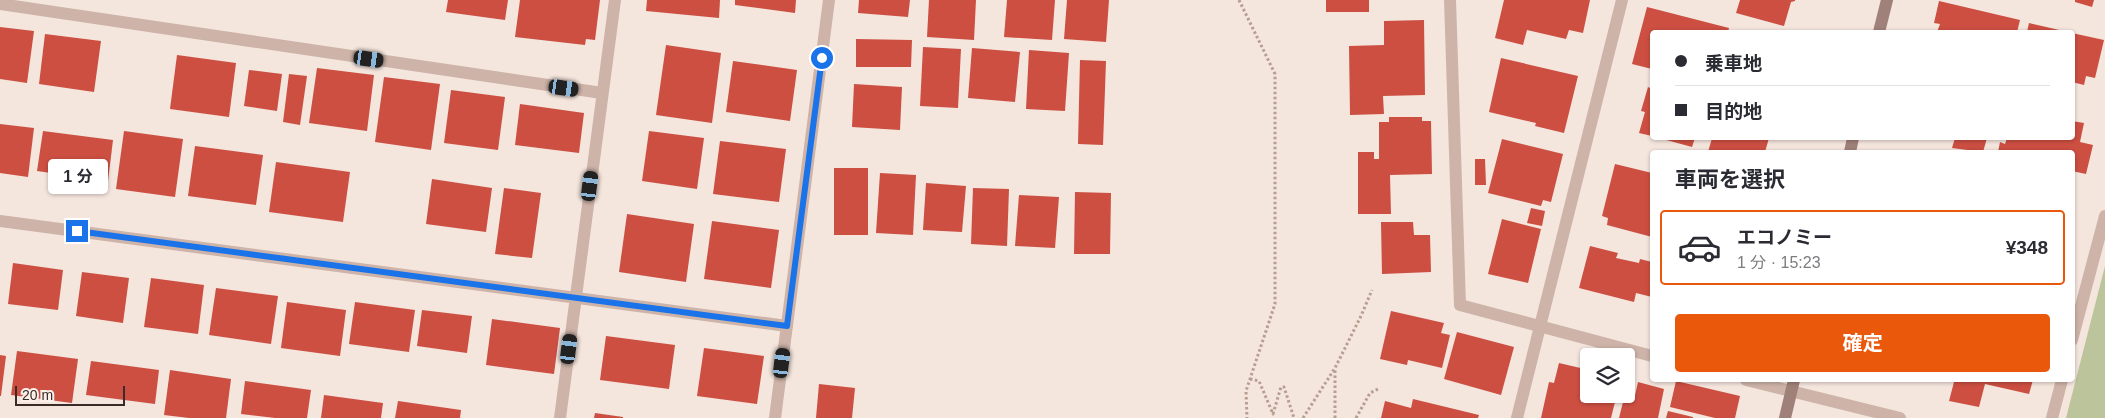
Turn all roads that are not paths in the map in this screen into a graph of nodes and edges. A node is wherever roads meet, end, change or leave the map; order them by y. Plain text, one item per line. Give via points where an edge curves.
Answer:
1 (615, 0) edge
2 (829, 0) edge
3 (1450, 0) edge
4 (1622, 0) edge
5 (1887, 0) edge
6 (0, 4) edge
7 (1880, 30) edge
8 (602, 94) junction
9 (2105, 216) edge
10 (0, 221) edge
11 (576, 298) junction
12 (787, 326) junction
13 (1540, 328) junction
14 (2075, 329) edge
15 (1650, 356) edge
16 (1761, 382) edge
17 (2061, 382) edge
18 (1792, 386) edge
19 (560, 418) edge
20 (775, 418) edge
21 (1517, 418) edge
22 (1785, 418) edge
23 (1900, 418) edge
24 (2052, 418) edge

1 - 8 street
2 - 12 street
3 - 13 street via 1460,306
4 - 13 street
5 - 7 street
6 - 8 street
8 - 11 street
9 - 14 street
10 - 11 street
11 - 12 street
11 - 19 street
12 - 20 street
13 - 15 street
13 - 21 street
16 - 18 street
17 - 24 street
18 - 22 street
18 - 23 street

